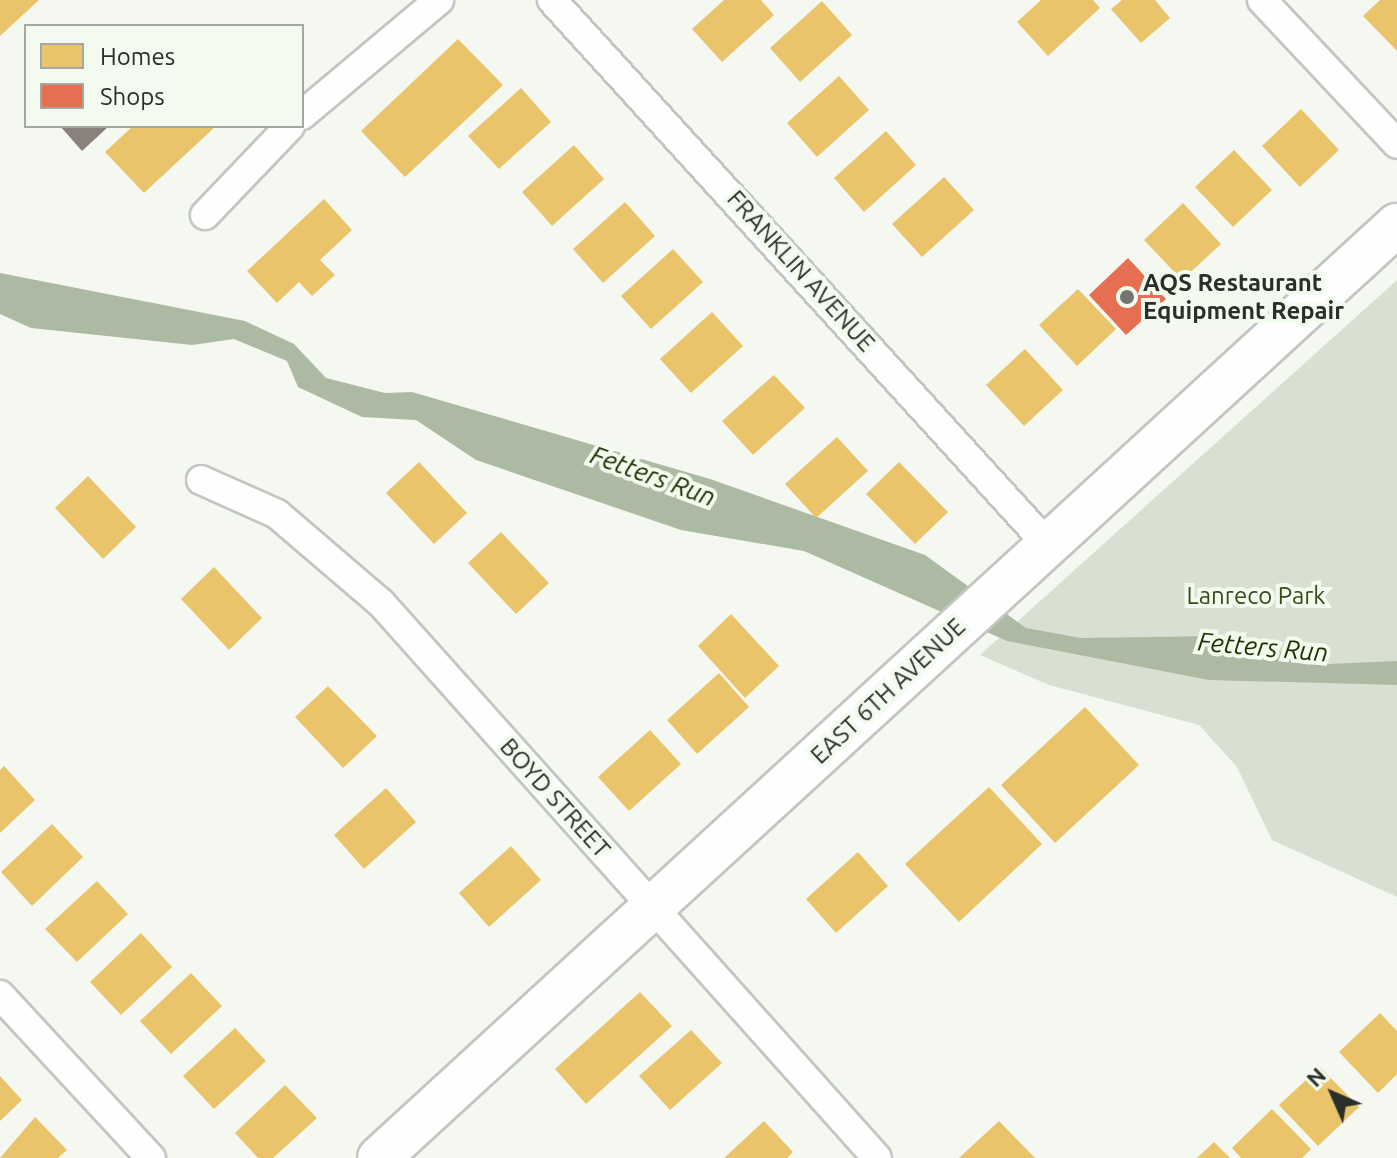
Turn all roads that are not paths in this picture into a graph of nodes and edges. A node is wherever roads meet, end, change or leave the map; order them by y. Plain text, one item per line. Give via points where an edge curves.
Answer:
1 (439, 0) edge
2 (552, 0) edge
3 (1262, 0) edge
4 (304, 113) edge
5 (288, 128) edge
6 (1397, 144) edge
7 (205, 215) dead end
8 (1397, 225) edge
9 (201, 480) dead end
10 (1033, 558) junction
11 (653, 907) junction
12 (0, 995) edge
13 (151, 1158) edge
14 (379, 1158) edge
15 (877, 1158) edge

1 - 4 street
2 - 10 street, FRANKLIN AVENUE
3 - 6 street
5 - 7 street
8 - 10 street, EAST 6TH AVENUE
9 - 11 street, BOYD STREET via 277,514 342,564
10 - 11 street, EAST 6TH AVENUE
11 - 14 street, EAST 6TH AVENUE
11 - 15 street, BOYD STREET
12 - 13 street

